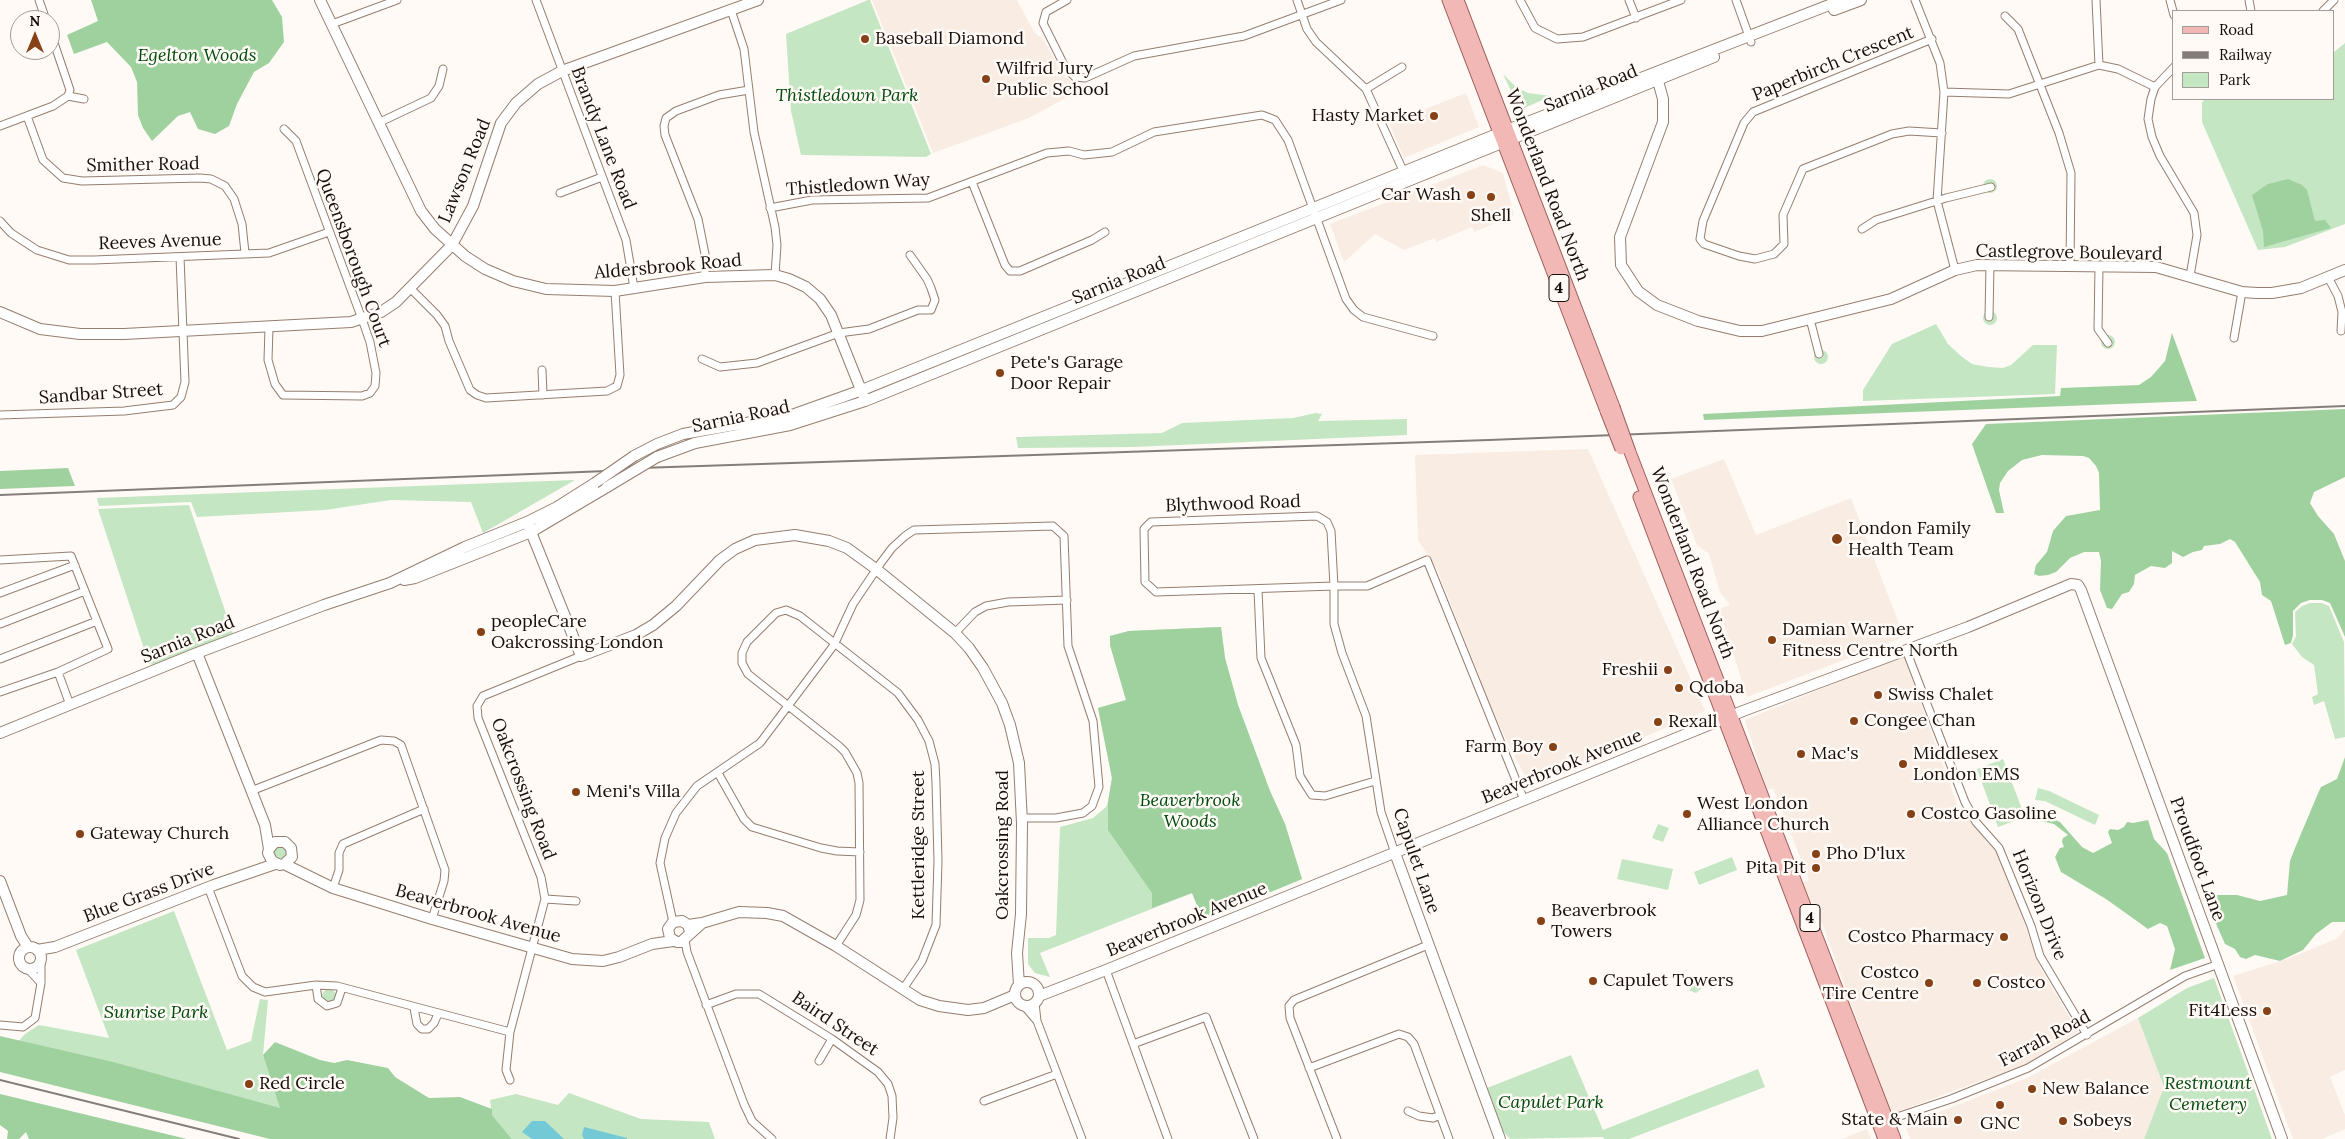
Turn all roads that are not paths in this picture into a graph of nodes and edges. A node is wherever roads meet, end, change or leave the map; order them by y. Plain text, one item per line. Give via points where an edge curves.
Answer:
1 (320, 0) edge
2 (397, 0) edge
3 (536, 0) edge
4 (758, 0) edge
5 (1066, 0) edge
6 (1297, 0) edge
7 (1341, 0) edge
8 (1448, 0) edge
9 (1458, 0) edge
10 (1520, 0) edge
11 (1629, 0) edge
12 (1682, 0) edge
13 (1736, 0) edge
14 (1842, 0) edge
15 (1861, 0) edge
16 (1915, 0) edge
17 (2096, 0) edge
18 (2334, 0) edge
19 (731, 10) junction
20 (2324, 10) edge
21 (1302, 14) junction
22 (2006, 16) dead end
23 (1636, 18) junction
24 (332, 24) junction
25 (1750, 39) junction
26 (1932, 39) junction
27 (60, 60) edge
28 (2099, 65) junction
29 (1402, 67) dead end
30 (443, 69) dead end
31 (2172, 69) edge
32 (562, 72) junction
33 (1658, 80) junction
34 (2041, 85) junction
35 (2156, 87) junction
36 (1366, 89) junction
37 (749, 90) junction
38 (1944, 92) junction
39 (68, 96) junction
40 (84, 99) dead end
41 (27, 116) junction
42 (378, 123) junction
43 (0, 126) edge
44 (284, 129) dead end
45 (1942, 133) junction
46 (1504, 136) junction
47 (602, 177) junction
48 (1406, 177) junction
49 (972, 182) junction
50 (1990, 187) dead end
51 (560, 192) dead end
52 (1937, 201) junction
53 (770, 208) junction
54 (1313, 208) junction
55 (1317, 219) junction
56 (0, 221) edge
57 (1862, 229) dead end
58 (329, 232) junction
59 (1104, 232) dead end
60 (452, 245) junction
61 (245, 253) junction
62 (910, 256) dead end
63 (180, 258) junction
64 (1990, 265) junction
65 (2070, 266) junction
66 (2099, 267) junction
67 (1955, 270) junction
68 (2345, 270) edge
69 (775, 275) junction
70 (2190, 276) junction
71 (2328, 277) junction
72 (705, 278) junction
73 (410, 288) junction
74 (634, 288) junction
75 (615, 291) junction
76 (2242, 292) junction
77 (0, 312) edge
78 (1989, 317) dead end
79 (362, 319) junction
80 (1810, 319) junction
81 (269, 328) junction
82 (2341, 330) dead end
83 (183, 331) junction
84 (839, 333) junction
85 (1433, 336) dead end
86 (2234, 338) dead end
87 (2108, 343) dead end
88 (1819, 354) dead end
89 (702, 359) dead end
90 (542, 370) dead end
91 (862, 390) junction
92 (543, 395) junction
93 (865, 401) junction
94 (0, 415) edge
95 (529, 527) junction
96 (0, 560) edge
97 (75, 565) junction
98 (876, 569) junction
99 (1334, 586) junction
100 (1258, 590) junction
101 (2081, 590) joint
102 (85, 591) junction
103 (0, 593) edge
104 (1067, 600) junction
105 (97, 621) junction
106 (0, 624) edge
107 (955, 633) junction
108 (834, 645) junction
109 (1906, 650) junction
110 (197, 653) junction
111 (581, 656) junction
112 (0, 659) edge
113 (58, 672) junction
114 (0, 692) edge
115 (70, 705) junction
116 (788, 706) junction
117 (1728, 717) junction
118 (0, 733) edge
119 (718, 773) junction
120 (1376, 781) junction
121 (251, 791) junction
122 (1524, 800) junction
123 (424, 809) junction
124 (1022, 818) junction
125 (265, 825) junction
126 (280, 841) junction
127 (269, 851) junction
128 (860, 852) junction
129 (1395, 853) junction
130 (284, 862) junction
131 (255, 870) junction
132 (0, 881) edge
133 (208, 887) junction
134 (334, 888) junction
135 (545, 899) junction
136 (576, 901) dead end
137 (432, 919) junction
138 (679, 932) junction
139 (1428, 945) junction
140 (836, 946) junction
141 (533, 948) junction
142 (34, 954) junction
143 (2218, 964) junction
144 (28, 969) junction
145 (1106, 970) junction
146 (41, 983) junction
147 (316, 985) junction
148 (342, 988) junction
149 (903, 989) junction
150 (1027, 995) junction
151 (706, 1005) junction
152 (414, 1008) junction
153 (438, 1014) junction
154 (0, 1025) edge
155 (510, 1032) junction
156 (2087, 1035) junction
157 (832, 1039) junction
158 (1133, 1044) junction
159 (819, 1060) dead end
160 (1310, 1068) junction
161 (1057, 1074) junction
162 (510, 1080) dead end
163 (984, 1101) dead end
164 (1408, 1111) dead end
165 (1440, 1115) junction
166 (1883, 1122) junction
167 (1497, 1138) edge
168 (772, 1139) edge
169 (890, 1139) edge
170 (1082, 1139) edge
171 (1168, 1139) edge
172 (1254, 1139) edge
173 (1337, 1139) edge
174 (1449, 1139) edge
175 (1884, 1139) edge
176 (1895, 1139) edge
177 (2282, 1139) edge

1 - 24 street, Aldersbrook Road
2 - 24 street
3 - 32 street, Brandy Lane Road
4 - 19 street, Lawson Road
5 - 21 street via 1046,12 1043,23 1064,67 1076,77 1086,78 1134,56 1244,36
6 - 21 street
7 - 21 street
8 - 46 main road, Wonderland Road North / 4
9 - 46 main road, Wonderland Road North / 4
10 - 23 street via 1535,28 1558,38 1583,37
11 - 23 street
12 - 23 street
13 - 25 street
14 - 25 street, Sarnia Road
15 - 25 street, Sarnia Road
16 - 26 street
17 - 28 street
18 - 20 street
19 - 32 street, Lawson Road
19 - 37 street via 744,49
21 - 36 street via 1316,42
22 - 34 street via 2018,29
24 - 42 street, Aldersbrook Road
25 - 33 street, Sarnia Road
25 - 46 street, Sarnia Road
26 - 38 street via 1940,63
26 - 45 street, Paperbirch Crescent via 1753,112 1744,123 1703,221 1700,239 1704,244 1739,256 1755,258 1774,254 1784,244 1783,215 1803,168 1892,134 1909,131
27 - 39 street via 70,90
28 - 34 street
28 - 35 street via 2118,69
29 - 36 street
30 - 42 street via 439,86 430,98
31 - 35 street
32 - 47 street, Brandy Lane Road
32 - 60 street, Lawson Road via 538,84 516,103 501,123 473,206
33 - 46 street, Sarnia Road
33 - 80 street, Castlegrove Boulevard via 1663,99 1663,122 1620,237 1621,265 1629,280 1657,305 1698,321 1740,332 1762,331
34 - 38 street via 2009,94
34 - 65 street via 2071,173
35 - 70 street via 2149,109 2149,128 2160,156 2194,213 2196,224
36 - 48 street
37 - 53 street
37 - 72 street via 719,95 676,111 666,118 664,126 698,219
38 - 45 street
39 - 40 street
39 - 41 street
41 - 43 street
41 - 61 street, Smither Road via 43,160 62,178 82,181 200,178 211,179 224,186 234,199 242,224
42 - 60 street, Aldersbrook Road via 421,211
44 - 58 street, Queensborough Court via 296,142
45 - 52 street
46 - 48 street, Sarnia Road
46 - 117 main road, Wonderland Road North / 4, bridge
47 - 51 street
47 - 74 street, Brandy Lane Road via 626,240
48 - 54 street, Sarnia Road
48 - 55 street, Sarnia Road
49 - 53 street, Thistledown Way via 928,198 812,200
49 - 54 street, Thistledown Way via 1047,154 1112,152 1154,132 1262,115 1275,120 1288,140
49 - 59 street via 1005,265 1010,270 1020,270
50 - 52 street
52 - 57 street via 1876,220
52 - 67 street
53 - 69 street via 777,245
54 - 55 street, Thistledown Way
54 - 91 street, Sarnia Road
55 - 85 street, Thistledown Way via 1346,298 1354,310 1363,317
55 - 93 street, Sarnia Road
56 - 63 street, Reeves Avenue via 11,233 38,250 69,260
58 - 61 street, Reeves Avenue via 269,253
58 - 79 street, Queensborough Court
60 - 73 street, Lawson Road
60 - 75 street, Aldersbrook Road via 485,269 513,282 546,289
61 - 63 street, Reeves Avenue
62 - 84 street via 931,288 935,300 931,310 918,310 869,329
63 - 83 street, Sandbar Street
64 - 65 street, Castlegrove Boulevard
64 - 67 street, Castlegrove Boulevard
64 - 78 street
65 - 66 street, Castlegrove Boulevard
66 - 70 street, Castlegrove Boulevard via 2156,266
66 - 87 street via 2098,329
67 - 80 street, Castlegrove Boulevard via 1891,299
68 - 71 street, Castlegrove Boulevard
69 - 72 street, Aldersbrook Road
69 - 84 street, Aldersbrook Road via 806,287 820,299
70 - 76 street, Castlegrove Boulevard
71 - 76 street, Castlegrove Boulevard via 2286,291
71 - 82 street via 2342,312
72 - 74 street, Aldersbrook Road
73 - 79 street, Lawson Road via 381,312
73 - 92 street via 445,326 470,390 477,396
74 - 75 street, Aldersbrook Road
75 - 92 street via 620,375 617,386 607,392
76 - 86 street
77 - 83 street, Lawson Road via 40,328 80,334
79 - 81 street, Lawson Road
79 - 81 street, Queensborough Court via 377,380 370,393 362,396 282,395 268,360
80 - 88 street
81 - 83 street, Lawson Road
83 - 94 street, Sandbar Street via 185,382 181,397 173,405 124,411
84 - 89 street via 757,364 720,367
84 - 91 street, Aldersbrook Road
90 - 92 street
91 - 93 street, Aldersbrook Road
91 - 95 street, Sarnia Road, bridge via 792,415 683,434 656,444
93 - 95 street, Sarnia Road, bridge via 790,425 695,442 657,456 607,487
95 - 110 street, Sarnia Road via 465,547 390,583
95 - 111 street
96 - 97 street via 71,556
97 - 102 street
97 - 103 street
98 - 104 street via 892,548 914,530 1054,526 1064,536
98 - 107 street, Oakcrossing Road
98 - 108 street via 853,604
98 - 111 street, Oakcrossing Road via 847,548 829,541 795,535 755,540 720,560 676,606 652,625 636,635
99 - 100 street, Blythwood Road
99 - 100 street, Blythwood Road via 1331,531 1328,522 1317,516 1151,522 1144,528 1145,582 1156,592
99 - 120 street, Capulet Lane via 1334,624 1366,716
99 - 122 street, Blythwood Road via 1367,586 1427,560
100 - 120 street via 1261,658 1296,745 1300,776 1312,795 1325,796
101 - 109 street, Beaverbrook Avenue via 2078,585 2071,584
101 - 143 street, Proudfoot Lane
102 - 105 street
102 - 106 street
104 - 107 street via 986,606 975,612
104 - 124 street via 1068,646 1093,722 1099,787 1092,806 1083,813 1056,818
105 - 112 street
105 - 113 street via 108,649
107 - 124 street, Oakcrossing Road via 984,668 1010,725 1019,763
108 - 116 street
108 - 116 street, Kettleridge Street via 800,616 786,610 776,613 747,642 742,653 745,669
108 - 149 street, Kettleridge Street via 898,693 929,741 935,764 936,925 922,961
109 - 117 street, Beaverbrook Avenue
109 - 156 street, Horizon Drive via 1965,802 1976,822 1999,848 2040,956
110 - 115 street, Sarnia Road
110 - 121 street
111 - 135 street, Oakcrossing Road via 484,696 477,706 478,718 541,877
113 - 114 street
113 - 115 street
115 - 118 street, Sarnia Road
116 - 119 street via 760,743
116 - 128 street via 839,746 854,768 859,783
117 - 122 street, Beaverbrook Avenue
117 - 166 main road, Wonderland Road North / 4
119 - 128 street via 752,828 821,848
119 - 138 street via 697,786 683,801 665,838 660,863
120 - 129 street, Capulet Lane via 1381,812
121 - 123 street via 387,739 400,745
121 - 125 street
122 - 129 street, Beaverbrook Avenue
123 - 134 street via 343,844 338,853 339,870
123 - 137 street via 446,870
124 - 150 street, Oakcrossing Road via 1017,961
125 - 126 street
125 - 127 street
126 - 127 street via 272,844
126 - 130 street via 288,844 292,852
127 - 130 street
127 - 131 street
128 - 140 street via 860,900 856,915
129 - 139 street, Capulet Lane
129 - 145 street, Beaverbrook Avenue
130 - 131 street, Blue Grass Drive
130 - 134 street, Beaverbrook Avenue
131 - 133 street, Blue Grass Drive
132 - 142 street via 21,936
133 - 142 street, Blue Grass Drive
133 - 147 street via 242,976 253,987 265,992
134 - 137 street, Beaverbrook Avenue
135 - 136 street
135 - 141 street, Oakcrossing Road
137 - 141 street, Beaverbrook Avenue
138 - 140 street, Beaverbrook Avenue via 739,912 767,912 783,916
138 - 141 street, Beaverbrook Avenue via 602,961 572,958
138 - 151 street
139 - 160 street via 1294,1000 1289,1006 1290,1018
139 - 167 street, Capulet Lane
140 - 149 street, Beaverbrook Avenue
141 - 155 street, Oakcrossing Road
142 - 144 street, Blue Grass Drive via 36,968
142 - 144 street via 19,957 19,962
142 - 146 street
143 - 156 street, Farrah Road via 2185,976
143 - 177 street, Proudfoot Lane
144 - 146 street
145 - 150 street, Beaverbrook Avenue via 1071,984
145 - 158 street
146 - 154 street via 38,1013 32,1021 23,1027
147 - 148 street
147 - 148 street via 318,999 327,1006 337,1003
148 - 152 street
149 - 150 street, Beaverbrook Avenue via 920,1000 954,1009 984,1008
150 - 161 street
151 - 157 street, Baird Street via 736,994 759,994
151 - 168 street via 752,1121
152 - 153 street
152 - 153 street via 417,1024 422,1029 434,1024
153 - 155 street
155 - 162 street, Oakcrossing Road via 506,1070
156 - 166 street, Farrah Road via 2028,1068
157 - 159 street
157 - 169 street, Baird Street via 878,1072 888,1084 893,1107
158 - 171 street
158 - 172 street via 1206,1017
160 - 165 street via 1399,1034 1408,1037 1414,1044
160 - 173 street
161 - 163 street
161 - 170 street
164 - 165 street via 1433,1118
165 - 174 street
166 - 175 main road, Wonderland Road North / 4
166 - 176 main road, Wonderland Road North / 4

